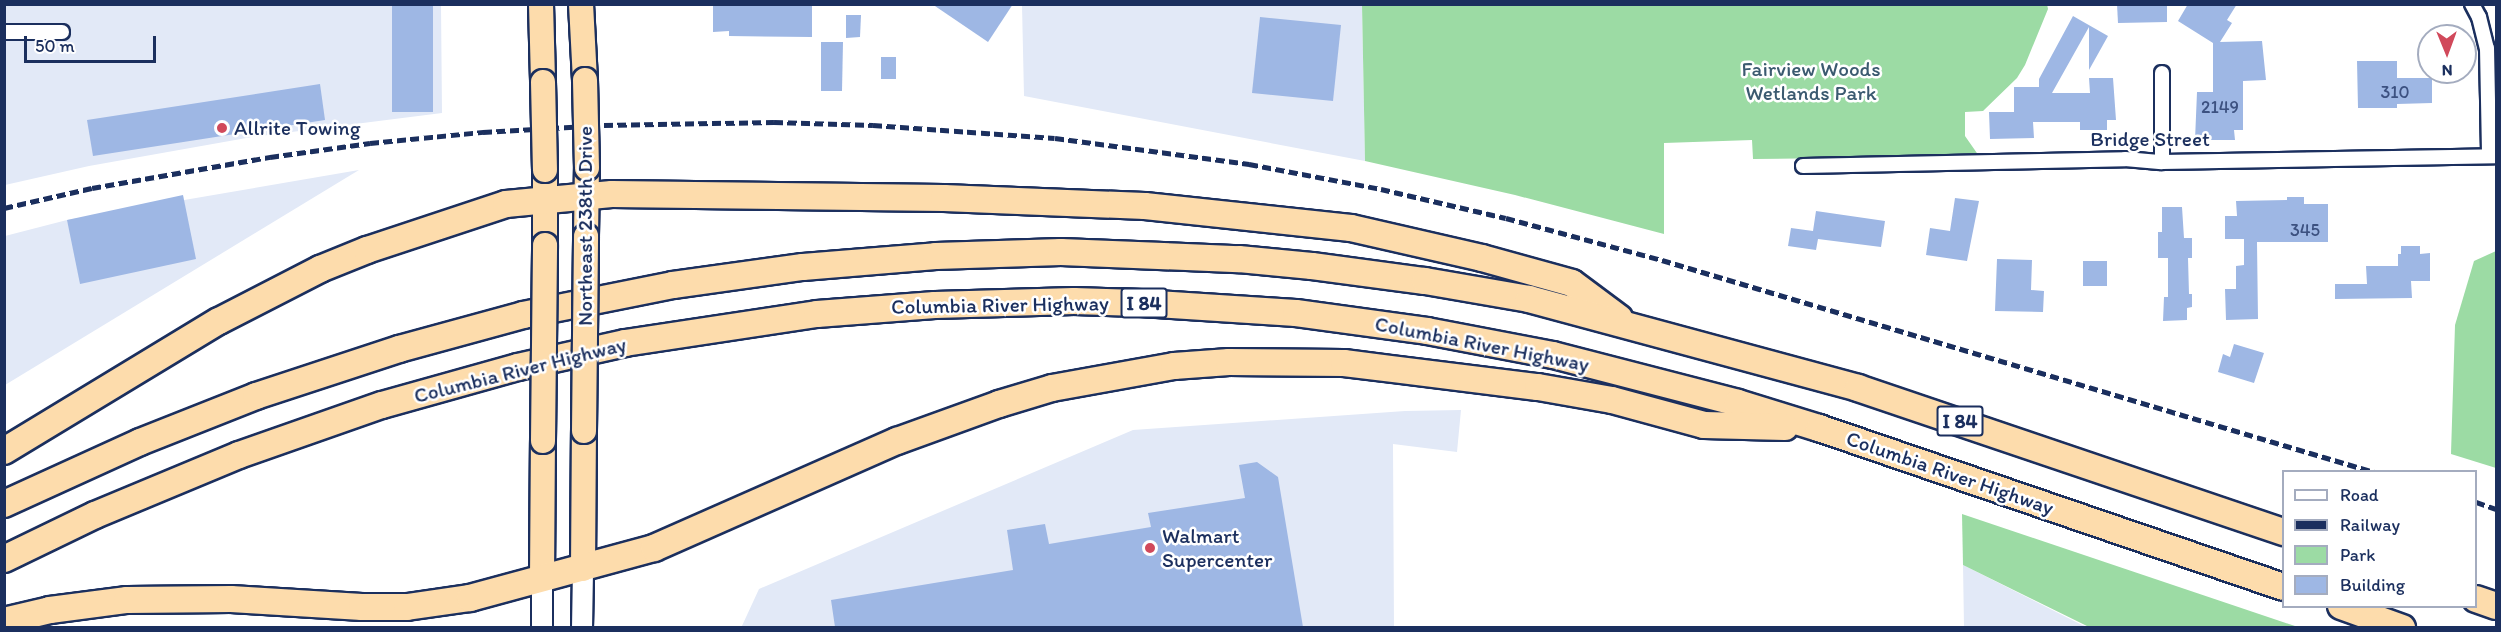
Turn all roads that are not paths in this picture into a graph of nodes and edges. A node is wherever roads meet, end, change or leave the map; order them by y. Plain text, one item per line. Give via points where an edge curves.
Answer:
1 (541, 4) edge
2 (581, 4) edge
3 (2472, 4) edge
4 (4, 32) edge
5 (62, 32) dead end
6 (2162, 73) dead end
7 (2493, 156) edge
8 (2162, 162) junction
9 (1803, 166) dead end
10 (586, 197) junction
11 (545, 201) junction
12 (1631, 327) junction
13 (1819, 428) junction
14 (4, 451) edge
15 (4, 504) edge
16 (2282, 532) edge
17 (4, 559) edge
18 (583, 569) junction
19 (542, 579) junction
20 (2282, 587) edge
21 (2477, 600) edge
22 (2496, 606) edge
23 (2347, 608) edge
24 (4, 621) edge
25 (542, 627) edge
26 (582, 627) edge
27 (2402, 627) edge

1 - 11 highway, Northeast 238th Drive, bridge
2 - 10 highway, Northeast 238th Drive, bridge
3 - 7 street via 2487,48
4 - 5 street
6 - 8 street
7 - 8 street, Bridge Street
8 - 9 street, Bridge Street via 2125,159
10 - 11 highway
10 - 12 highway via 618,194 956,198 1144,206 1351,228 1572,283
10 - 18 highway, Northeast 238th Drive, bridge
11 - 14 highway via 506,204 320,269 219,321
11 - 19 highway, Northeast 238th Drive, bridge
12 - 15 highway, I 84 via 1529,299 1425,281 1239,259 1118,253 996,253 803,267 603,298 399,349 207,415
12 - 16 highway, I 84 via 1858,388
13 - 17 highway, Columbia River Highway / I 84 via 1553,355 1370,322 1238,308 1141,303 1005,302 874,309 752,322 625,343 441,387 239,455 95,515
13 - 18 highway via 1704,425 1612,400 1538,387 1344,363 1229,362 1174,366 1062,386 999,404 897,441 654,548
13 - 20 highway, Columbia River Highway / I 84
18 - 19 highway
18 - 26 main road, Northeast 238th Drive
19 - 24 highway via 470,598 407,607 170,598 90,604
19 - 25 main road, Northeast 238th Drive
21 - 22 highway
23 - 27 highway

